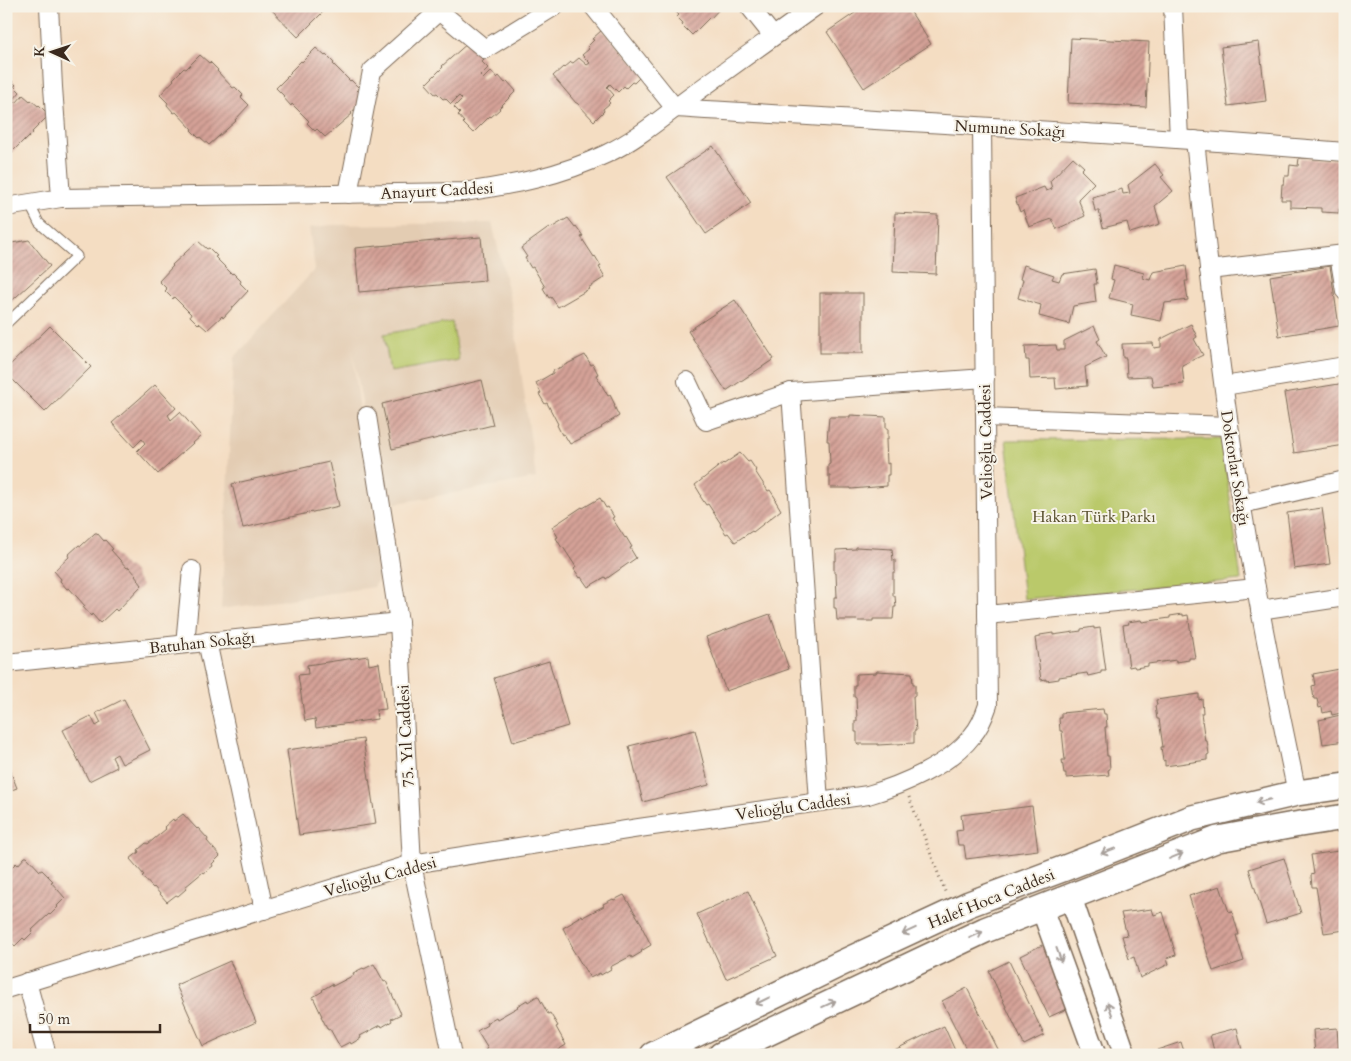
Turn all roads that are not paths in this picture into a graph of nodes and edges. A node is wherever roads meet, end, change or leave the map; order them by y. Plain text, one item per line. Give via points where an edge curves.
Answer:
1 (49, 6) edge
2 (555, 6) edge
3 (593, 6) edge
4 (749, 6) edge
5 (816, 6) edge
6 (1172, 6) edge
7 (773, 36) junction
8 (675, 108) junction
9 (982, 127) junction
10 (1187, 139) junction
11 (1345, 152) edge
12 (348, 194) junction
13 (61, 198) junction
14 (33, 203) junction
15 (6, 208) edge
16 (1342, 255) edge
17 (1209, 270) junction
18 (1345, 291) edge
19 (6, 324) edge
20 (1345, 366) edge
21 (985, 378) junction
22 (688, 381) dead end
23 (1224, 386) junction
24 (791, 392) junction
25 (367, 416) dead end
26 (985, 417) junction
27 (1229, 426) junction
28 (1345, 480) edge
29 (1242, 504) junction
30 (192, 570) dead end
31 (1256, 588) junction
32 (1345, 597) edge
33 (1260, 610) junction
34 (987, 615) junction
35 (399, 622) junction
36 (207, 641) junction
37 (186, 644) junction
38 (6, 663) edge
39 (1345, 786) edge
40 (1297, 793) junction
41 (818, 802) junction
42 (1345, 818) edge
43 (412, 864) junction
44 (1071, 898) junction
45 (1042, 909) junction
46 (264, 910) junction
47 (27, 982) junction
48 (6, 989) edge
49 (47, 1055) edge
50 (452, 1055) edge
51 (653, 1055) edge
52 (722, 1055) edge
53 (1095, 1055) edge
54 (1125, 1055) edge

1 - 13 street
2 - 12 street via 486,49 439,11 372,70
3 - 8 street
4 - 7 street
5 - 7 street, Anayurt Caddesi
6 - 10 street, Doktorlar Sokağı
7 - 8 street, Anayurt Caddesi
8 - 9 street, Numune Sokağı
8 - 12 street, Anayurt Caddesi via 628,143 532,181 464,192
9 - 10 street, Numune Sokağı
9 - 21 street, Velioğlu Caddesi
10 - 11 street, Numune Sokağı
10 - 17 street, Doktorlar Sokağı
12 - 13 street, Anayurt Caddesi
13 - 14 street, Anayurt Caddesi
14 - 15 street, Anayurt Caddesi
14 - 19 lane via 39,223 77,256
16 - 17 street
16 - 18 street
17 - 23 street, Doktorlar Sokağı
20 - 23 street
21 - 24 street
21 - 26 street, Velioğlu Caddesi
22 - 24 street via 706,420
23 - 27 street, Doktorlar Sokağı
24 - 41 street
25 - 35 street, 75. Yıl Caddesi
26 - 27 street
26 - 34 street, Velioğlu Caddesi
27 - 29 street, Doktorlar Sokağı
28 - 29 street
29 - 31 street, Doktorlar Sokağı
30 - 37 street
31 - 33 street, Doktorlar Sokağı
31 - 34 street
32 - 33 street
33 - 40 street, Doktorlar Sokağı
34 - 41 street, Velioğlu Caddesi via 988,706 972,736 958,751 903,783 868,795
35 - 36 street, Batuhan Sokağı
35 - 43 street, 75. Yıl Caddesi
36 - 37 street, Batuhan Sokağı
36 - 46 street
37 - 38 street, Batuhan Sokağı
39 - 40 main road, Halef Hoca Caddesi
40 -> 51 main road, Halef Hoca Caddesi via 1192,818 969,904
41 - 43 street, Velioğlu Caddesi
44 -> 42 main road, Halef Hoca Caddesi via 1218,839
43 - 46 street, Velioğlu Caddesi
43 - 50 street, 75. Yıl Caddesi
44 - 45 main road, Halef Hoca Caddesi
54 -> 44 street
52 -> 45 main road, Halef Hoca Caddesi via 986,930
45 -> 53 street
46 - 47 street, Velioğlu Caddesi
47 - 48 street, Velioğlu Caddesi
47 - 49 street

